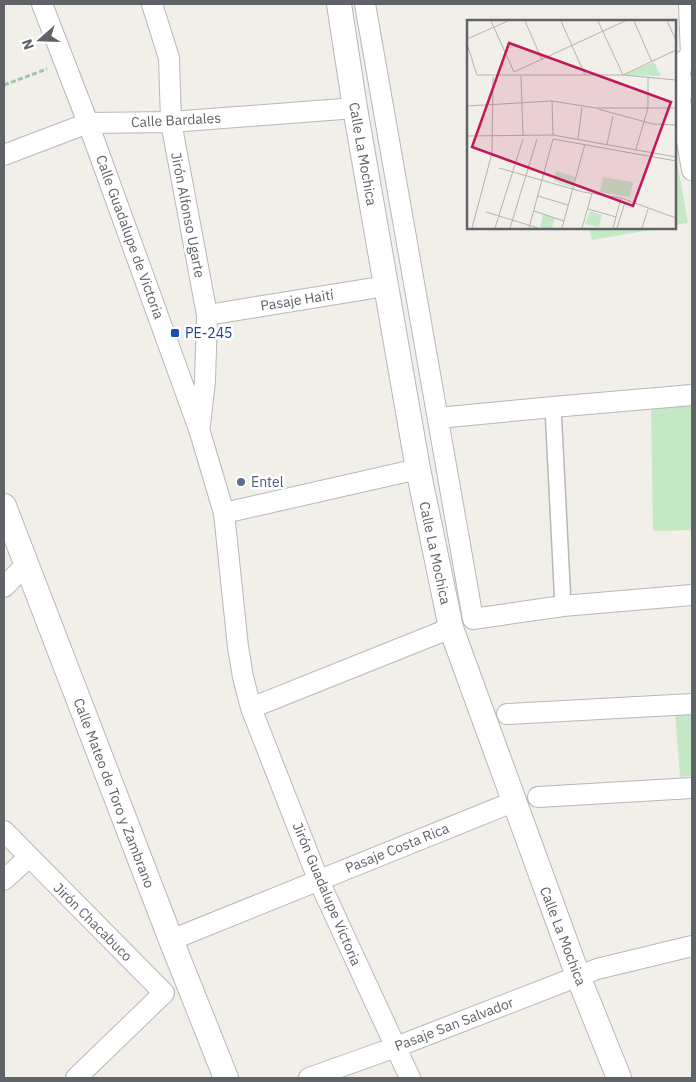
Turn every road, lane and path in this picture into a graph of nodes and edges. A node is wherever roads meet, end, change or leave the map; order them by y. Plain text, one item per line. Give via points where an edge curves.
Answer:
1 (42, 4) edge
2 (152, 4) edge
3 (339, 4) edge
4 (365, 4) edge
5 (689, 4) edge
6 (692, 57) edge
7 (65, 62) junction
8 (4, 86) edge
9 (685, 87) edge
10 (355, 108) junction
11 (171, 122) junction
12 (88, 123) junction
13 (4, 155) edge
14 (692, 170) edge
15 (386, 286) junction
16 (207, 315) junction
17 (692, 396) edge
18 (552, 407) junction
19 (438, 418) junction
20 (199, 429) junction
21 (418, 469) junction
22 (4, 506) edge
23 (224, 513) junction
24 (26, 565) junction
25 (4, 587) edge
26 (692, 594) edge
27 (563, 606) junction
28 (451, 628) junction
29 (692, 704) edge
30 (251, 708) junction
31 (506, 714) dead end
32 (692, 788) edge
33 (538, 797) dead end
34 (513, 802) junction
35 (4, 831) edge
36 (29, 856) junction
37 (318, 879) junction
38 (4, 880) edge
39 (171, 940) junction
40 (692, 946) edge
41 (588, 972) junction
42 (190, 986) junction
43 (164, 993) junction
44 (396, 1047) junction
45 (76, 1078) edge
46 (226, 1078) edge
47 (309, 1078) edge
48 (410, 1078) edge
49 (619, 1078) edge

1 - 7 street, Calle Guadalupe de Victoria
2 - 11 street, Jirón Alfonso Ugarte via 169,58
3 - 10 street, Calle La Mochica
4 - 19 street, Calle La Mochica
5 - 6 street
6 - 9 street via 682,62
7 - 8 path
7 - 12 street, Calle Guadalupe de Victoria
9 - 14 street
10 - 11 street, Calle Bardales
10 - 15 street, Calle La Mochica
11 - 12 street, Calle Bardales
11 - 16 street, Jirón Alfonso Ugarte
12 - 13 street, Calle Bardales
12 - 20 street, Calle Guadalupe de Victoria
15 - 16 street, Pasaje Haití
15 - 21 street, Calle La Mochica
16 - 20 street, Jirón Alfonso Ugarte via 206,381
17 - 18 street
18 - 19 street
18 - 27 street
19 - 27 street, Calle La Mochica via 473,619
20 - 23 street, Calle Guadalupe de Victoria
21 - 23 street
21 - 28 street, Calle La Mochica
22 - 24 street, Calle Mateo de Toro y Zambrano
23 - 30 street, Calle Guadalupe de Victoria via 238,647
24 - 25 street
24 - 39 street, Calle Mateo de Toro y Zambrano
26 - 27 street
28 - 30 street
28 - 34 street, Calle La Mochica
29 - 31 street
30 - 37 street, Jirón Guadalupe Victoria
32 - 33 street
34 - 37 street, Pasaje Costa Rica
34 - 41 street, Calle La Mochica
35 - 36 street, Jirón Chacabuco
36 - 38 street
36 - 43 street, Jirón Chacabuco
37 - 39 street, Pasaje Costa Rica
37 - 44 street, Jirón Guadalupe Victoria
39 - 42 street, Calle Mateo de Toro y Zambrano
40 - 41 street, Pasaje San Salvador
41 - 44 street, Pasaje San Salvador
41 - 49 street, Calle La Mochica
42 - 43 street
42 - 46 street, Calle Mateo de Toro y Zambrano
43 - 45 street
44 - 47 street, Pasaje San Salvador
44 - 48 street, Jirón Guadalupe Victoria

